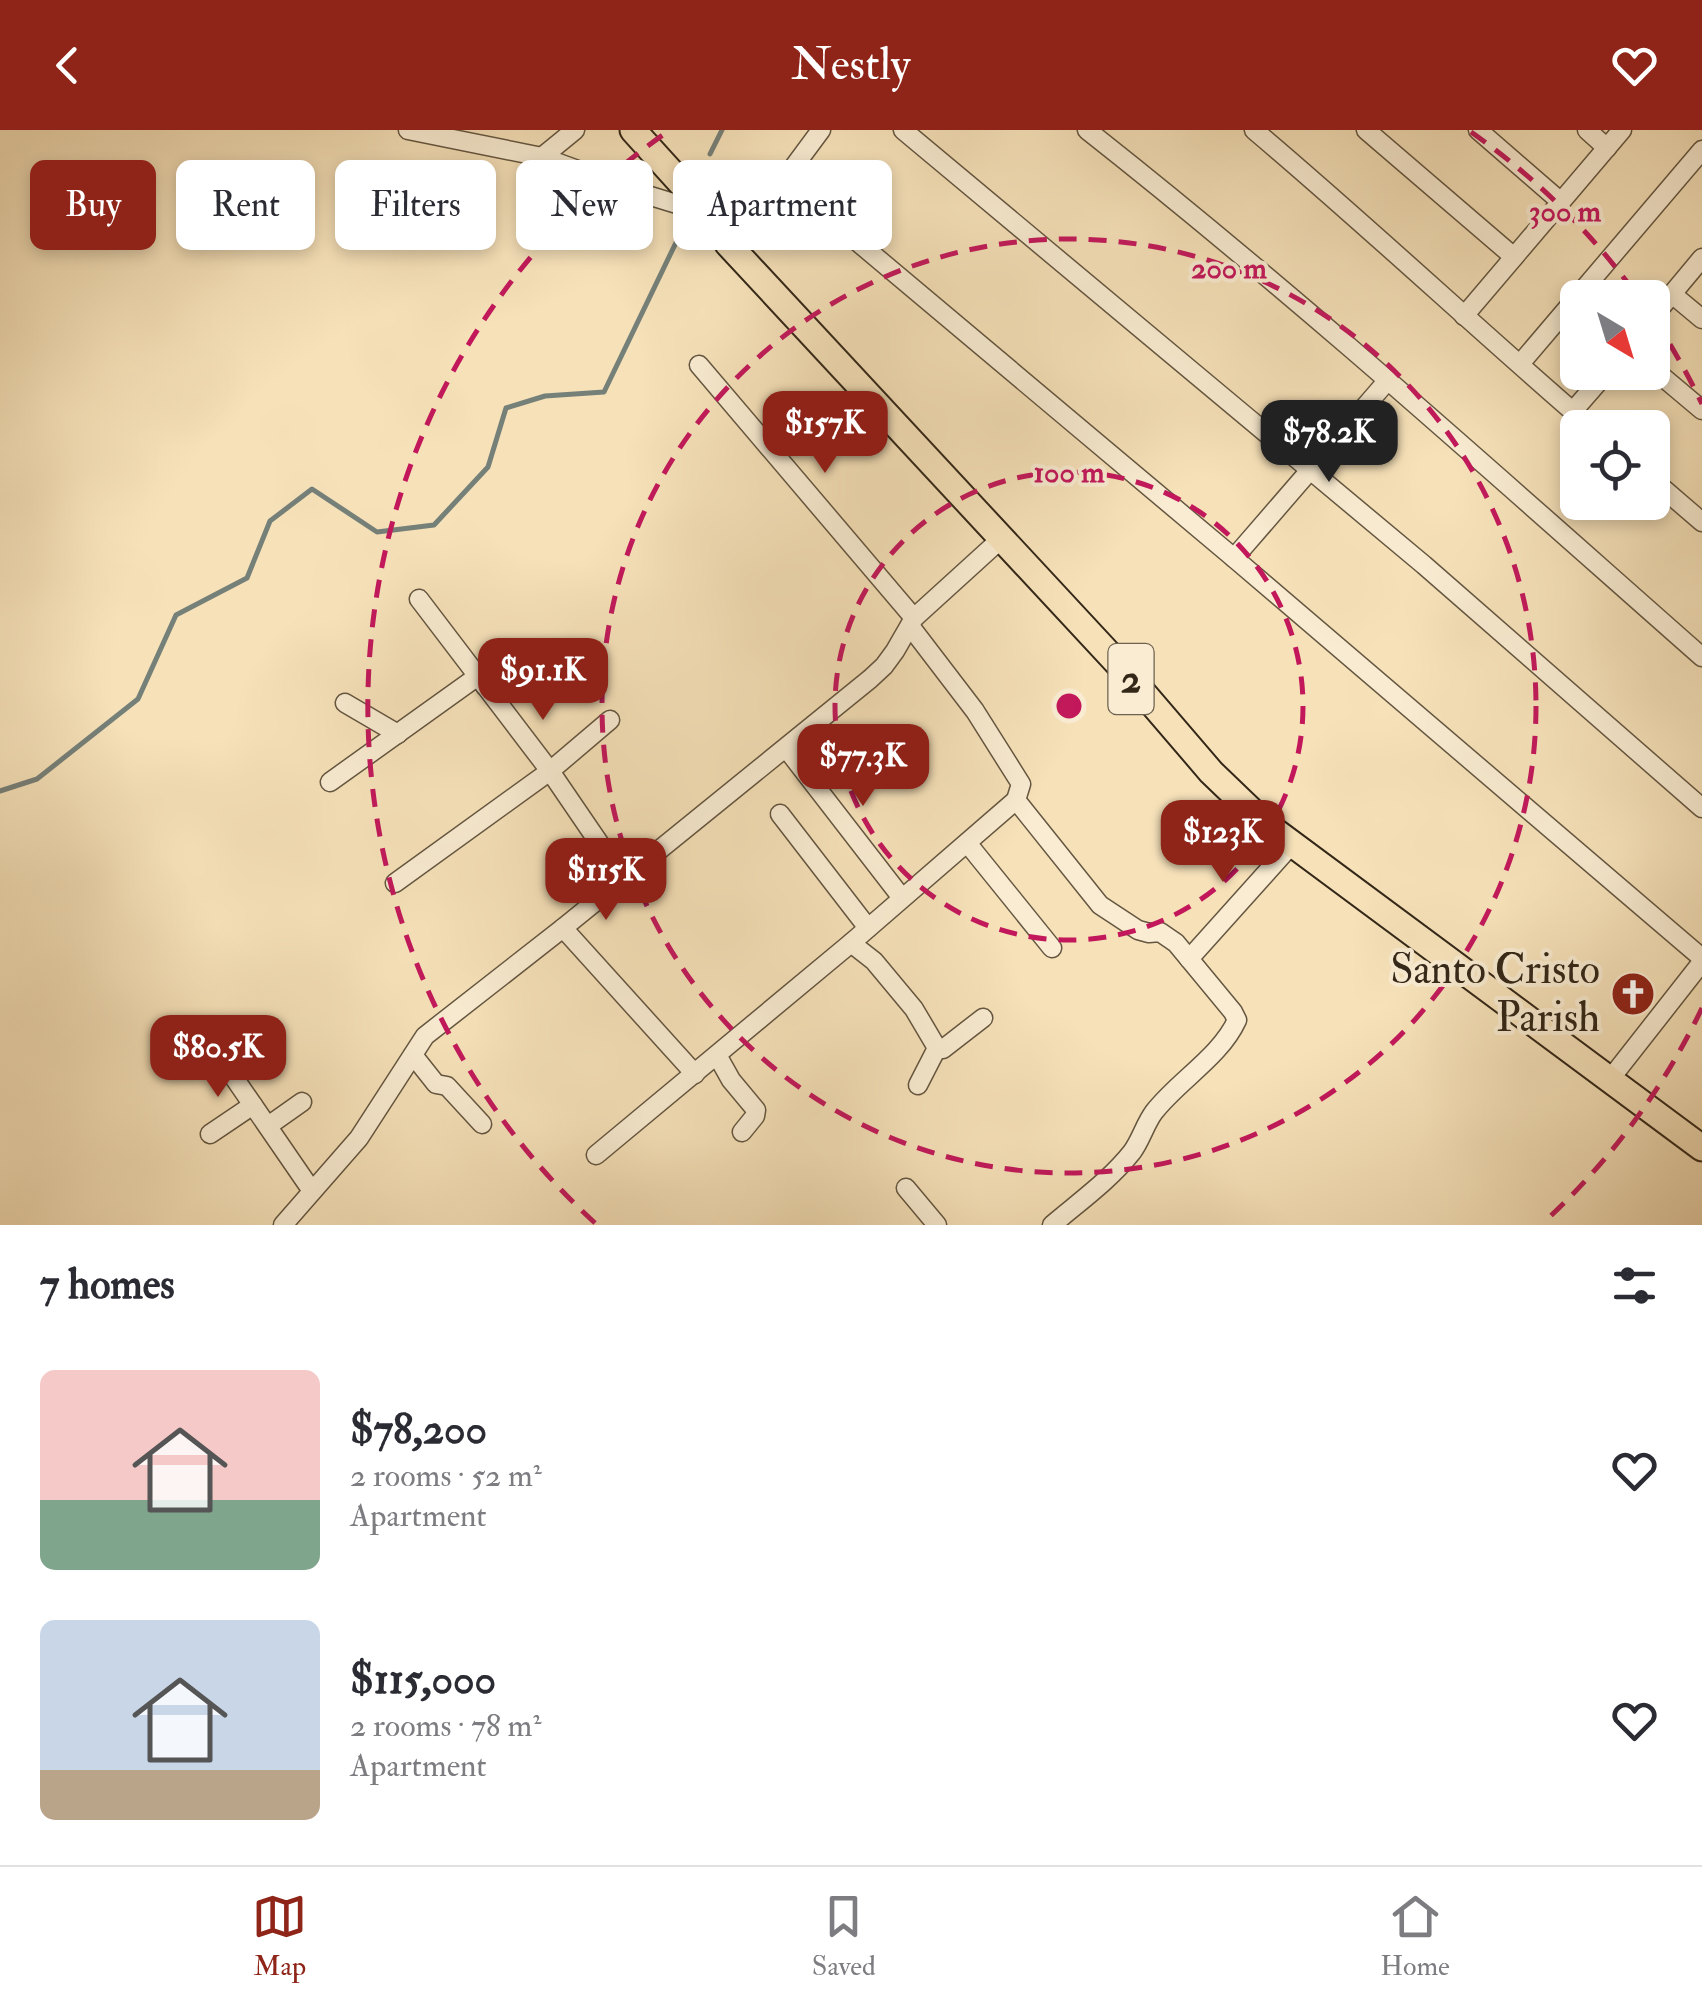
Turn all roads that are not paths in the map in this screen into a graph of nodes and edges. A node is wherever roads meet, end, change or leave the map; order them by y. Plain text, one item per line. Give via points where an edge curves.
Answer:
1 (408, 130) edge
2 (575, 130) edge
3 (633, 130) edge
4 (821, 130) edge
5 (903, 130) edge
6 (1086, 130) edge
7 (1254, 130) edge
8 (1366, 130) edge
9 (1478, 130) edge
10 (1586, 130) edge
11 (1622, 130) edge
12 (1607, 148) junction
13 (1702, 150) edge
14 (542, 157) junction
15 (799, 160) edge
16 (673, 174) edge
17 (1561, 202) junction
18 (673, 203) edge
19 (734, 250) edge
20 (867, 250) edge
21 (1514, 257) junction
22 (1702, 258) edge
23 (1672, 294) junction
24 (1670, 296) edge
25 (1464, 316) junction
26 (1702, 319) edge
27 (1520, 364) junction
28 (699, 365) dead end
29 (1388, 380) junction
30 (1670, 383) edge
31 (1591, 390) edge
32 (1572, 410) edge
33 (1574, 410) edge
34 (1702, 410) edge
35 (1309, 471) junction
36 (1670, 494) edge
37 (1702, 522) edge
38 (1002, 538) junction
39 (1234, 558) junction
40 (419, 598) dead end
41 (912, 622) junction
42 (551, 654) dead end
43 (1702, 657) edge
44 (481, 681) junction
45 (345, 702) dead end
46 (610, 720) dead end
47 (398, 734) junction
48 (786, 748) junction
49 (550, 771) junction
50 (330, 782) dead end
51 (1016, 800) junction
52 (1702, 808) edge
53 (780, 814) dead end
54 (968, 844) junction
55 (1293, 844) junction
56 (623, 878) junction
57 (395, 883) dead end
58 (902, 898) junction
59 (563, 928) junction
60 (868, 928) junction
61 (851, 943) junction
62 (1052, 948) dead end
63 (1189, 958) junction
64 (1702, 960) edge
65 (983, 1018) dead end
66 (213, 1046) dead end
67 (937, 1048) junction
68 (413, 1055) junction
69 (717, 1056) junction
70 (695, 1074) junction
71 (1611, 1078) junction
72 (918, 1085) dead end
73 (302, 1102) dead end
74 (253, 1105) junction
75 (482, 1124) dead end
76 (268, 1126) junction
77 (742, 1132) dead end
78 (210, 1134) dead end
79 (1702, 1148) edge
80 (596, 1155) dead end
81 (906, 1188) dead end
82 (312, 1191) junction
83 (283, 1225) edge
84 (937, 1225) edge
85 (1052, 1225) edge

1 - 14 street
2 - 14 street
3 - 16 highway, 2
4 - 15 street
5 - 35 street
6 - 29 street
7 - 25 street
8 - 21 street
9 - 17 street
10 - 12 street
11 - 12 street
12 - 17 street
13 - 27 street
14 - 18 street
17 - 21 street
19 - 38 highway, 2
20 - 39 street
21 - 25 street
22 - 23 street
23 - 24 street
23 - 26 street
25 - 27 street
27 - 32 street
28 - 41 street
29 - 35 street
29 - 43 street
30 - 34 street
31 - 33 street
35 - 39 street
35 - 52 street
36 - 37 street
38 - 41 street
38 - 55 highway, 2 via 1210,772
39 - 64 street
40 - 44 street
41 - 48 street via 884,666
41 - 51 street via 1022,784
42 - 44 street
44 - 47 street
44 - 49 street
45 - 47 street
46 - 49 street
47 - 50 street
48 - 56 street
48 - 58 street
49 - 56 street
49 - 57 street
51 - 54 street
51 - 63 street via 1100,906 1138,930 1160,932
53 - 60 street
54 - 58 street
54 - 62 street
55 - 63 street
55 - 71 highway, 2
56 - 59 street
58 - 60 street
59 - 68 street via 425,1036
59 - 70 street
60 - 61 street
61 - 67 street via 914,1009
61 - 69 street
63 - 85 street via 1233,1012 1234,1028 1153,1113 1132,1151
64 - 71 street
65 - 67 street
66 - 74 street
67 - 72 street
68 - 75 street
68 - 82 street via 359,1138
69 - 70 street
69 - 77 street via 756,1110
70 - 80 street
71 - 79 highway, 2
73 - 76 street
74 - 76 street
74 - 78 street
76 - 82 street
81 - 84 street
82 - 83 street

